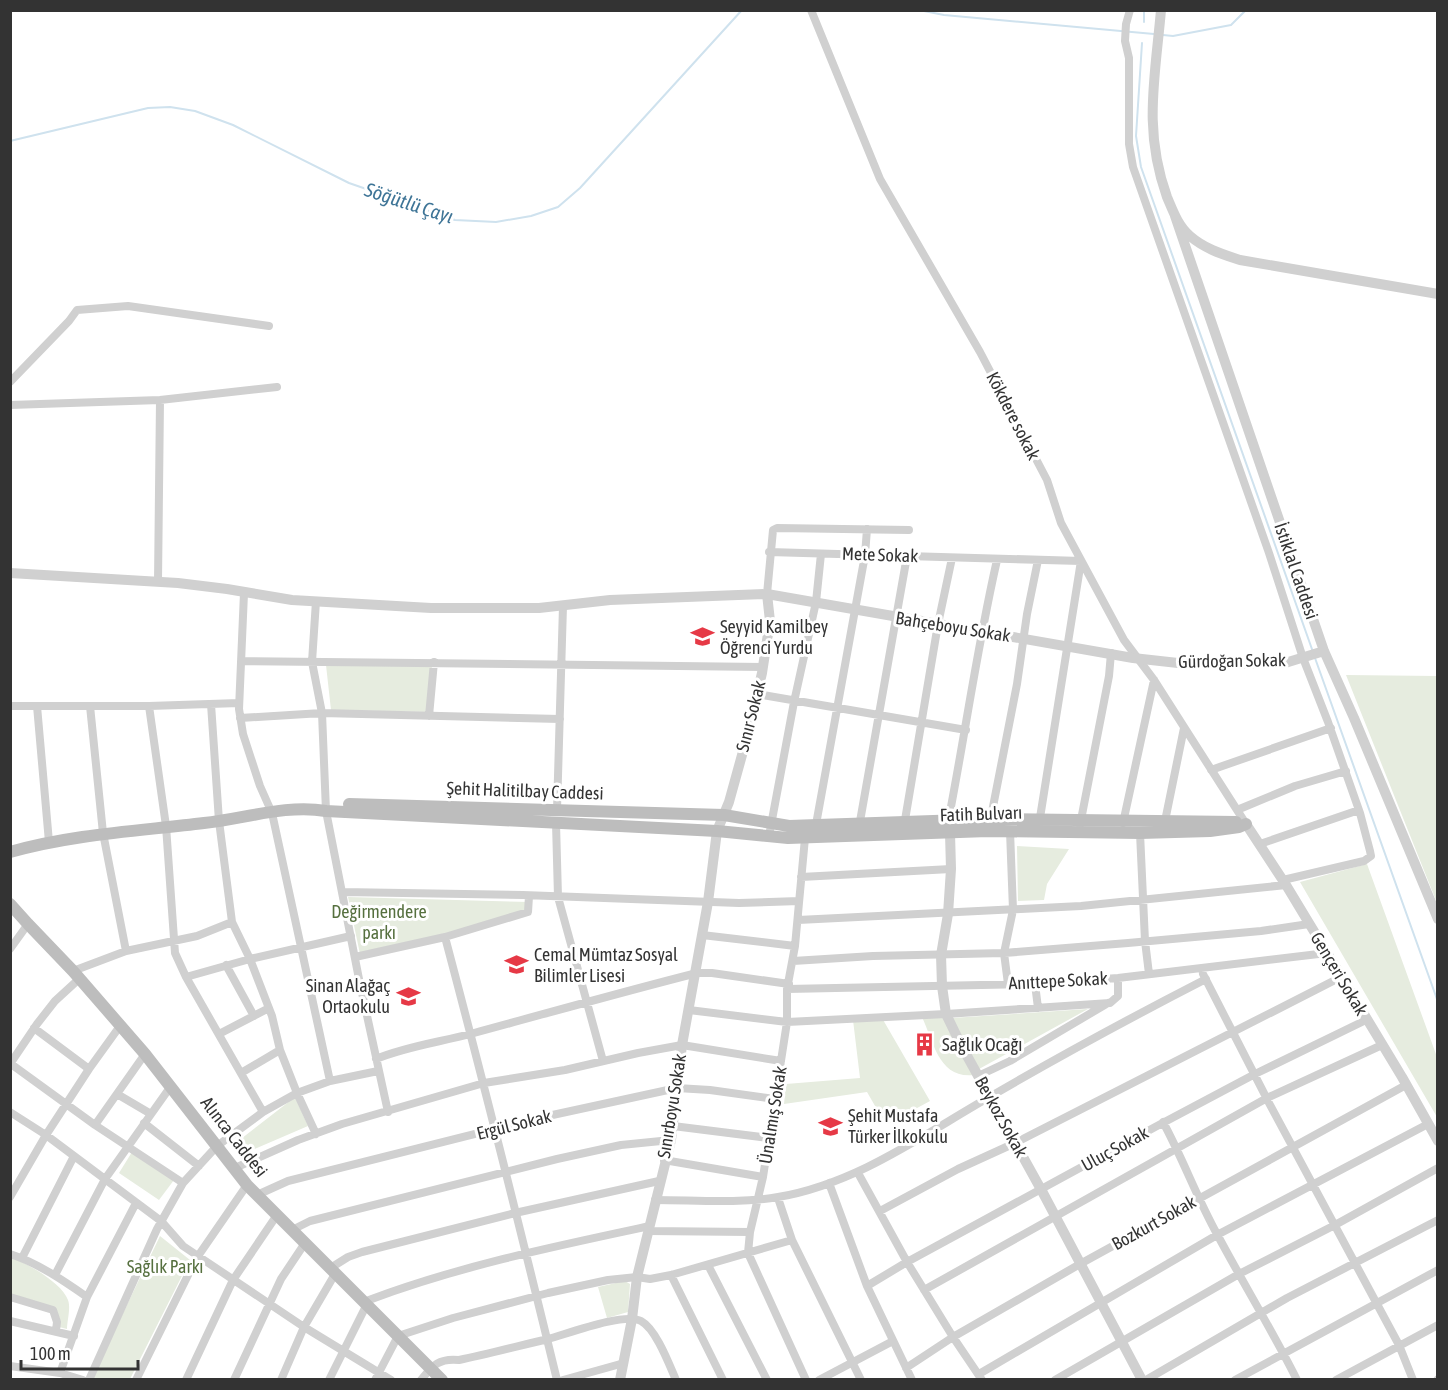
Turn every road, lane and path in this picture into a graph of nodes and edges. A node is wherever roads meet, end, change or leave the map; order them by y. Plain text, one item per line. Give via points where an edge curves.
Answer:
1 (811, 10) edge
2 (1130, 10) edge
3 (1161, 10) edge
4 (1175, 216) junction
5 (1437, 294) edge
6 (269, 326) dead end
7 (10, 382) edge
8 (277, 387) dead end
9 (160, 400) junction
10 (10, 405) edge
11 (867, 529) junction
12 (909, 530) dead end
13 (769, 552) junction
14 (821, 554) junction
15 (865, 555) junction
16 (907, 556) junction
17 (952, 558) junction
18 (997, 560) junction
19 (1038, 560) junction
20 (1081, 561) junction
21 (10, 573) edge
22 (158, 582) junction
23 (244, 593) junction
24 (767, 594) junction
25 (316, 602) junction
26 (816, 602) junction
27 (563, 606) junction
28 (855, 610) junction
29 (896, 617) junction
30 (938, 624) junction
31 (981, 630) junction
32 (1024, 639) junction
33 (1067, 646) junction
34 (1322, 652) junction
35 (1111, 653) junction
36 (1138, 658) junction
37 (1304, 658) junction
38 (241, 661) junction
39 (312, 662) junction
40 (434, 662) junction
41 (561, 664) junction
42 (763, 667) junction
43 (1154, 680) junction
44 (757, 694) junction
45 (794, 702) junction
46 (211, 704) junction
47 (239, 704) junction
48 (10, 706) edge
49 (37, 706) junction
50 (90, 706) junction
51 (148, 706) junction
52 (837, 710) junction
53 (322, 712) junction
54 (429, 716) junction
55 (879, 717) junction
56 (240, 718) junction
57 (560, 719) junction
58 (921, 724) junction
59 (1184, 728) junction
60 (1331, 728) junction
61 (966, 730) junction
62 (1210, 770) junction
63 (1346, 771) junction
64 (1237, 810) junction
65 (1359, 810) junction
66 (326, 811) junction
67 (272, 813) junction
68 (724, 815) junction
69 (557, 816) junction
70 (219, 821) junction
71 (904, 822) junction
72 (771, 823) junction
73 (1246, 824) junction
74 (989, 825) junction
75 (166, 826) junction
76 (1038, 826) junction
77 (950, 827) junction
78 (1079, 827) junction
79 (1122, 827) junction
80 (1164, 827) junction
81 (858, 830) junction
82 (717, 831) junction
83 (1010, 831) junction
84 (103, 833) junction
85 (812, 833) junction
86 (1140, 833) junction
87 (902, 835) junction
88 (769, 836) junction
89 (49, 842) junction
90 (1260, 844) junction
91 (10, 852) edge
92 (951, 869) junction
93 (801, 877) junction
94 (1285, 883) junction
95 (342, 892) junction
96 (529, 896) junction
97 (558, 897) junction
98 (1143, 900) junction
99 (799, 901) junction
100 (708, 902) junction
101 (1013, 910) junction
102 (12, 911) edge
103 (948, 914) junction
104 (1437, 919) edge
105 (798, 921) junction
106 (232, 922) junction
107 (28, 924) junction
108 (1309, 924) junction
109 (702, 935) junction
110 (351, 936) junction
111 (445, 937) junction
112 (175, 940) junction
113 (1145, 941) junction
114 (795, 946) junction
115 (300, 948) junction
116 (10, 949) edge
117 (126, 951) junction
118 (1004, 953) junction
119 (1327, 953) junction
120 (941, 954) junction
121 (355, 957) junction
122 (249, 959) junction
123 (793, 961) junction
124 (226, 965) junction
125 (1200, 968) junction
126 (697, 973) junction
127 (1149, 974) junction
128 (76, 975) junction
129 (186, 976) junction
130 (1341, 977) junction
131 (1118, 978) junction
132 (1206, 979) junction
133 (1008, 984) junction
134 (1035, 984) junction
135 (942, 986) junction
136 (788, 987) junction
137 (588, 1001) junction
138 (1110, 1003) junction
139 (269, 1008) junction
140 (1038, 1008) junction
141 (689, 1010) junction
142 (946, 1014) junction
143 (254, 1016) junction
144 (1366, 1020) junction
145 (787, 1022) junction
146 (120, 1026) junction
147 (34, 1028) junction
148 (1233, 1031) junction
149 (219, 1034) junction
150 (471, 1034) junction
151 (682, 1045) junction
152 (1382, 1045) junction
153 (280, 1050) junction
154 (145, 1054) junction
155 (376, 1059) junction
156 (603, 1061) junction
157 (781, 1061) junction
158 (11, 1064) edge
159 (89, 1069) junction
160 (378, 1071) junction
161 (241, 1074) junction
162 (1255, 1074) junction
163 (978, 1076) junction
164 (330, 1081) junction
165 (484, 1083) junction
166 (1406, 1085) junction
167 (171, 1086) junction
168 (677, 1088) junction
169 (297, 1093) junction
170 (117, 1094) junction
171 (989, 1097) junction
172 (1267, 1098) junction
173 (775, 1099) junction
174 (67, 1103) junction
175 (11, 1112) edge
176 (263, 1112) junction
177 (387, 1112) junction
178 (151, 1114) junction
179 (1163, 1122) junction
180 (144, 1123) junction
181 (1428, 1124) junction
182 (95, 1125) junction
183 (673, 1126) junction
184 (496, 1129) junction
185 (316, 1134) junction
186 (46, 1135) junction
187 (769, 1138) junction
188 (671, 1140) junction
189 (1437, 1141) edge
190 (1015, 1143) junction
191 (128, 1146) junction
192 (217, 1146) junction
193 (1293, 1146) junction
194 (1177, 1147) junction
195 (74, 1156) junction
196 (664, 1160) junction
197 (199, 1166) junction
198 (235, 1168) junction
199 (1437, 1168) edge
200 (504, 1172) junction
201 (858, 1173) junction
202 (763, 1177) junction
203 (105, 1179) junction
204 (659, 1181) junction
205 (183, 1183) junction
206 (830, 1183) junction
207 (1314, 1184) junction
208 (247, 1185) junction
209 (1041, 1189) junction
210 (257, 1195) junction
211 (10, 1197) edge
212 (778, 1197) junction
213 (1198, 1198) junction
214 (757, 1199) junction
215 (655, 1200) junction
216 (136, 1203) junction
217 (880, 1211) junction
218 (514, 1213) junction
219 (277, 1215) junction
220 (1055, 1215) junction
221 (1437, 1220) edge
222 (161, 1221) junction
223 (1335, 1225) junction
224 (649, 1228) junction
225 (292, 1230) junction
226 (750, 1232) junction
227 (1217, 1235) junction
228 (792, 1240) junction
229 (305, 1244) junction
230 (748, 1253) junction
231 (10, 1254) edge
232 (525, 1255) junction
233 (198, 1256) junction
234 (22, 1258) junction
235 (907, 1262) junction
236 (1080, 1264) junction
237 (1354, 1264) junction
238 (708, 1265) junction
239 (1437, 1270) edge
240 (332, 1271) junction
241 (1239, 1274) junction
242 (55, 1275) junction
243 (671, 1275) junction
244 (637, 1277) junction
245 (233, 1280) junction
246 (867, 1286) junction
247 (924, 1290) junction
248 (537, 1296) junction
249 (10, 1297) edge
250 (87, 1297) junction
251 (1100, 1302) junction
252 (1376, 1302) junction
253 (368, 1303) junction
254 (269, 1304) junction
255 (1263, 1312) junction
256 (632, 1318) junction
257 (10, 1321) edge
258 (1437, 1325) edge
259 (304, 1327) junction
260 (56, 1331) junction
261 (74, 1336) junction
262 (398, 1336) junction
263 (953, 1337) junction
264 (547, 1339) junction
265 (893, 1341) junction
266 (1121, 1341) junction
267 (1399, 1345) junction
268 (345, 1351) junction
269 (1284, 1352) junction
270 (852, 1362) junction
271 (624, 1363) junction
272 (10, 1366) edge
273 (430, 1368) junction
274 (906, 1368) junction
275 (60, 1373) junction
276 (376, 1376) edge
277 (981, 1377) edge
278 (83, 1380) edge
279 (90, 1380) edge
280 (136, 1380) edge
281 (186, 1380) edge
282 (234, 1380) edge
283 (281, 1380) edge
284 (329, 1380) edge
285 (391, 1380) edge
286 (421, 1380) edge
287 (442, 1380) edge
288 (557, 1380) edge
289 (562, 1380) edge
290 (620, 1380) edge
291 (676, 1380) edge
292 (723, 1380) edge
293 (767, 1380) edge
294 (806, 1380) edge
295 (819, 1380) edge
296 (861, 1380) edge
297 (912, 1380) edge
298 (1055, 1380) edge
299 (1144, 1380) edge
300 (1234, 1380) edge
301 (1297, 1380) edge
302 (1335, 1380) edge
303 (1413, 1380) edge

1 - 20 street, Kökdere sokak via 880,179 980,352 1047,480 1061,523
2 - 37 street via 1125,41 1133,167
3 - 4 street, İstiklal Caddesi via 1152,131 1163,185
4 - 5 street via 1189,235 1210,250 1239,260
4 - 34 street, İstiklal Caddesi
6 - 7 street via 128,306 77,310
8 - 9 street
9 - 10 street
9 - 22 street
11 - 12 street
11 - 13 street, Sınır Sokak via 777,528 773,530
11 - 15 street, Ünalmış Sokak
13 - 14 street
13 - 24 street, Sınır Sokak
14 - 15 street, Mete Sokak
14 - 26 street, Mete Sokak
15 - 16 street, Mete Sokak
15 - 28 street, Ünalmış Sokak
16 - 17 street, Mete Sokak
16 - 29 street
17 - 18 street, Mete Sokak
17 - 30 street
18 - 19 street, Mete Sokak
18 - 31 street
19 - 20 street, Mete Sokak
19 - 32 street
20 - 33 street
20 - 36 street, Kökdere sokak
21 - 22 street, Bahçeboyu Sokak
22 - 23 street, Bahçeboyu Sokak
23 - 25 street, Bahçeboyu Sokak
23 - 38 street
24 - 26 street, Bahçeboyu Sokak
24 - 27 street, Bahçeboyu Sokak via 610,600
24 - 42 street, Sınır Sokak via 770,621
25 - 27 street, Bahçeboyu Sokak via 431,608
25 - 39 street
26 - 28 street, Bahçeboyu Sokak
26 - 45 street, Mete Sokak
27 - 41 street
28 - 29 street, Bahçeboyu Sokak
28 - 52 street, Ünalmış Sokak
29 - 30 street, Bahçeboyu Sokak
29 - 55 street
30 - 31 street, Bahçeboyu Sokak
30 - 58 street
31 - 32 street, Bahçeboyu Sokak
31 - 61 street
32 - 33 street, Bahçeboyu Sokak
32 - 74 street
33 - 35 street, Bahçeboyu Sokak
33 - 76 street
34 - 37 street, Gürdoğan Sokak
34 - 104 street, İstiklal Caddesi via 1354,718
35 - 36 street, Bahçeboyu Sokak
35 - 78 street
36 - 37 street, Gürdoğan Sokak via 1187,664 1285,663
36 - 43 street, Kökdere sokak
37 - 60 street
38 - 39 street
38 - 47 street
39 - 40 street
39 - 53 street
40 - 41 street
40 - 54 street
41 - 42 street
41 - 57 street
42 - 44 street, Sınır Sokak
43 - 59 street, Kökdere sokak
43 - 79 street
44 - 45 street
44 - 68 street, Sınır Sokak
45 - 52 street
45 - 72 street, Mete Sokak
46 - 47 street
46 - 51 street
46 - 70 street
47 - 56 street
48 - 49 street
49 - 50 street
49 - 89 street
50 - 51 street
50 - 84 street
51 - 75 street
52 - 55 street
52 - 85 street, Ünalmış Sokak
53 - 54 street
53 - 56 street
53 - 66 street
54 - 57 street
55 - 58 street
55 - 81 street
56 - 67 street
57 - 69 street
58 - 61 street
58 - 71 street
59 - 62 street, Kökdere sokak
59 - 80 street
60 - 62 street
60 - 63 street
61 - 77 street
62 - 64 street, Kökdere sokak
63 - 64 street via 1295,786
63 - 65 street
64 - 73 street, Gençeri Sokak
65 - 90 street
65 - 94 street via 1371,856
66 - 67 main road, Şehit Halitilbay Caddesi via 309,808
66 - 69 main road, Şehit Halitilbay Caddesi
66 - 95 street
67 - 70 main road, Şehit Halitilbay Caddesi
67 - 115 street
68 - 69 main road, Şehit Halitilbay Caddesi
68 - 72 main road, Şehit Halitilbay Caddesi
68 - 82 street, Sınır Sokak
69 - 82 main road, Şehit Halitilbay Caddesi
69 - 97 street
70 - 75 main road, Şehit Halitilbay Caddesi
70 - 106 street
71 - 77 main road
71 - 81 main road
71 - 87 street
72 - 85 main road, Şehit Halitilbay Caddesi
72 - 88 street, Mete Sokak
73 - 80 main road via 1206,821
73 - 90 street, Gençeri Sokak
74 - 76 main road
74 - 77 main road
74 - 83 main road, Fatih Bulvarı
75 - 84 main road, Şehit Halitilbay Caddesi
75 - 112 street
76 - 78 main road
76 - 83 main road, Fatih Bulvarı
77 - 87 main road, Fatih Bulvarı
77 - 92 street, Beykoz Sokak
78 - 79 main road
79 - 80 main road
79 - 86 main road
80 - 86 main road
81 - 85 main road
81 - 87 main road, Fatih Bulvarı
82 - 88 main road
82 - 100 street, Sınırboyu Sokak
83 - 101 street
84 - 89 main road, Şehit Halitilbay Caddesi
84 - 117 street
85 - 88 main road via 788,838
85 - 93 street, Ünalmış Sokak
86 - 98 street
89 - 91 main road, Şehit Halitilbay Caddesi
90 - 94 street, Gençeri Sokak
92 - 93 street
92 - 103 street, Beykoz Sokak
93 - 99 street, Ünalmış Sokak
94 - 98 street
94 - 108 street, Gençeri Sokak
95 - 96 street
95 - 110 street
96 - 97 street
96 - 111 street via 528,912
97 - 100 street
97 - 137 street
98 - 101 street
98 - 113 street
99 - 100 street
99 - 105 street, Ünalmış Sokak
100 - 109 street, Sınırboyu Sokak
101 - 103 street
101 - 118 street
102 - 107 main road, Alınca Caddesi
103 - 105 street
103 - 120 street, Beykoz Sokak
105 - 114 street, Ünalmış Sokak
106 - 112 street
106 - 122 street
107 - 116 street
107 - 128 main road, Alınca Caddesi
108 - 113 street
108 - 119 street, Gençeri Sokak
109 - 114 street
109 - 126 street, Sınırboyu Sokak
110 - 115 street
110 - 121 street
111 - 121 street
111 - 150 street
112 - 117 street
112 - 129 street via 175,953
113 - 118 street
113 - 127 street
114 - 123 street, Ünalmış Sokak
115 - 122 street
115 - 164 street
117 - 128 street
118 - 120 street
118 - 133 street
119 - 125 street, Anıttepe Sokak
119 - 130 street, Gençeri Sokak
120 - 123 street
120 - 135 street, Beykoz Sokak
121 - 155 street
122 - 124 street
122 - 139 street
123 - 136 street, Ünalmış Sokak
124 - 129 street
124 - 143 street
125 - 127 street, Anıttepe Sokak
125 - 132 street
126 - 136 street, Anıttepe Sokak
126 - 137 street
126 - 141 street, Sınırboyu Sokak
127 - 131 street, Anıttepe Sokak
128 - 146 main road, Alınca Caddesi
128 - 147 street
129 - 149 street
130 - 144 street, Gençeri Sokak
130 - 148 street
131 - 134 street, Anıttepe Sokak
131 - 138 street via 1118,996
132 - 148 street
132 - 171 street
133 - 134 street, Anıttepe Sokak
133 - 135 street, Anıttepe Sokak
134 - 140 street
135 - 136 street, Anıttepe Sokak
135 - 142 street, Beykoz Sokak
136 - 145 street, Ünalmış Sokak
137 - 150 street
137 - 156 street
138 - 140 street
138 - 163 street
139 - 143 street
139 - 153 street
140 - 142 street
141 - 145 street
141 - 151 street, Sınırboyu Sokak
142 - 145 street
142 - 163 street, Beykoz Sokak
143 - 149 street
144 - 152 street, Gençeri Sokak
144 - 162 street, Uluç Sokak
145 - 157 street, Ünalmış Sokak
146 - 154 main road, Alınca Caddesi
146 - 159 street
147 - 158 street
147 - 159 street
148 - 162 street
148 - 190 street
149 - 161 street
150 - 155 street
150 - 165 street
151 - 156 street
151 - 157 street
151 - 168 street, Sınırboyu Sokak
152 - 166 street, Gençeri Sokak
152 - 172 street
153 - 161 street
153 - 169 street
154 - 167 main road, Alınca Caddesi
154 - 170 street
155 - 160 street
156 - 165 street
157 - 173 street, Ünalmış Sokak
158 - 174 street
159 - 174 street
160 - 164 street
160 - 177 street
161 - 176 street
162 - 172 street
162 - 179 street, Uluç Sokak
163 - 171 street, Beykoz Sokak
164 - 169 street
165 - 177 street
165 - 184 street
166 - 181 street, Gençeri Sokak
166 - 193 street, Bozkurt Sokak
167 - 178 street
167 - 192 main road, Alınca Caddesi
168 - 173 street, Ergül Sokak
168 - 183 street, Sınırboyu Sokak
168 - 184 street, Ergül Sokak
169 - 176 street
169 - 185 street
170 - 178 street
170 - 182 street
171 - 190 street, Beykoz Sokak
171 - 201 street
172 - 193 street
172 - 194 street
173 - 187 street, Ünalmış Sokak
174 - 182 street
174 - 186 street
175 - 186 street
176 - 192 street
177 - 185 street
178 - 180 street
179 - 194 street
179 - 209 street, Uluç Sokak
180 - 191 street
180 - 197 street
181 - 189 street, Gençeri Sokak
181 - 207 street
182 - 191 street
183 - 187 street
183 - 188 street, Sınırboyu Sokak
184 - 200 street
184 - 210 street, Ergül Sokak via 288,1181
185 - 198 street
186 - 195 street
186 - 211 street
187 - 202 street, Ünalmış Sokak
188 - 196 street, Sınırboyu Sokak
188 - 200 street via 621,1145
190 - 209 street, Beykoz Sokak
190 - 217 street
191 - 203 street
191 - 205 street
192 - 197 street
192 - 198 main road, Alınca Caddesi
193 - 207 street
193 - 213 street, Bozkurt Sokak
194 - 213 street
194 - 220 street
195 - 203 street
195 - 234 street
196 - 202 street
196 - 204 street, Sınırboyu Sokak
197 - 205 street
198 - 208 main road, Alınca Caddesi
199 - 223 street
200 - 218 street
200 - 225 street via 310,1221
201 - 206 street
201 - 217 street
202 - 214 street, Ünalmış Sokak
203 - 216 street
203 - 242 street
204 - 215 street, Sınırboyu Sokak
204 - 218 street
205 - 222 street
206 - 212 street
206 - 246 street
207 - 223 street
207 - 227 street
208 - 210 main road, Alınca Caddesi
208 - 233 street
209 - 220 street, Beykoz Sokak
209 - 235 street, Uluç Sokak
210 - 219 main road, Alınca Caddesi
212 - 214 street
212 - 228 street
213 - 227 street
213 - 236 street, Bozkurt Sokak
214 - 215 street
214 - 226 street, Ünalmış Sokak
215 - 224 street, Sınırboyu Sokak
216 - 222 street
216 - 250 street
217 - 235 street
218 - 232 street
218 - 240 street via 362,1252 348,1257
219 - 225 main road, Alınca Caddesi
219 - 245 street
220 - 236 street, Beykoz Sokak
220 - 247 street
221 - 237 street
222 - 233 street via 183,1246
222 - 279 street
223 - 237 street
223 - 241 street
224 - 226 street
224 - 232 street
224 - 244 street, Sınırboyu Sokak
225 - 229 main road, Alınca Caddesi
226 - 230 street, Ünalmış Sokak
227 - 241 street
227 - 251 street
228 - 230 street
228 - 270 street
229 - 240 main road, Alınca Caddesi
229 - 254 street
230 - 238 street
230 - 294 street, Ünalmış Sokak
231 - 234 street
232 - 248 street
232 - 253 street via 408,1285
233 - 245 street
233 - 280 street
234 - 242 street
235 - 246 street, Uluç Sokak
235 - 247 street
236 - 251 street, Beykoz Sokak
236 - 263 street, Bozkurt Sokak
237 - 252 street
237 - 255 street
238 - 243 street
238 - 293 street
239 - 252 street
240 - 253 main road, Alınca Caddesi
240 - 259 street
241 - 255 street
241 - 266 street
242 - 250 street
243 - 244 street
243 - 292 street
244 - 248 street
244 - 256 street, Sınırboyu Sokak
245 - 254 street
245 - 281 street
246 - 265 street
247 - 263 street
248 - 262 street
248 - 264 street
249 - 260 street via 53,1310
250 - 261 street
251 - 266 street, Beykoz Sokak
251 - 277 street
252 - 267 street
252 - 269 street
253 - 262 main road, Alınca Caddesi
253 - 268 street
254 - 259 street
254 - 282 street
255 - 269 street
255 - 299 street
256 - 264 street
256 - 271 street, Sınırboyu Sokak
256 - 291 street via 651,1331
257 - 260 street
258 - 267 street
259 - 268 street
259 - 283 street
260 - 261 street
261 - 275 street
262 - 273 main road, Alınca Caddesi
262 - 276 street
263 - 274 street, Bozkurt Sokak
263 - 277 street
264 - 273 street via 459,1360 443,1360
264 - 288 street
265 - 270 street
265 - 274 street
266 - 298 street
266 - 299 street, Beykoz Sokak
267 - 302 street
267 - 303 street
268 - 276 street
268 - 284 street
269 - 300 street
269 - 301 street
270 - 295 street
270 - 296 street
271 - 289 street
271 - 290 street, Sınırboyu Sokak
272 - 275 street
273 - 286 street
273 - 287 main road, Alınca Caddesi
274 - 297 street
275 - 278 street
276 - 285 street

